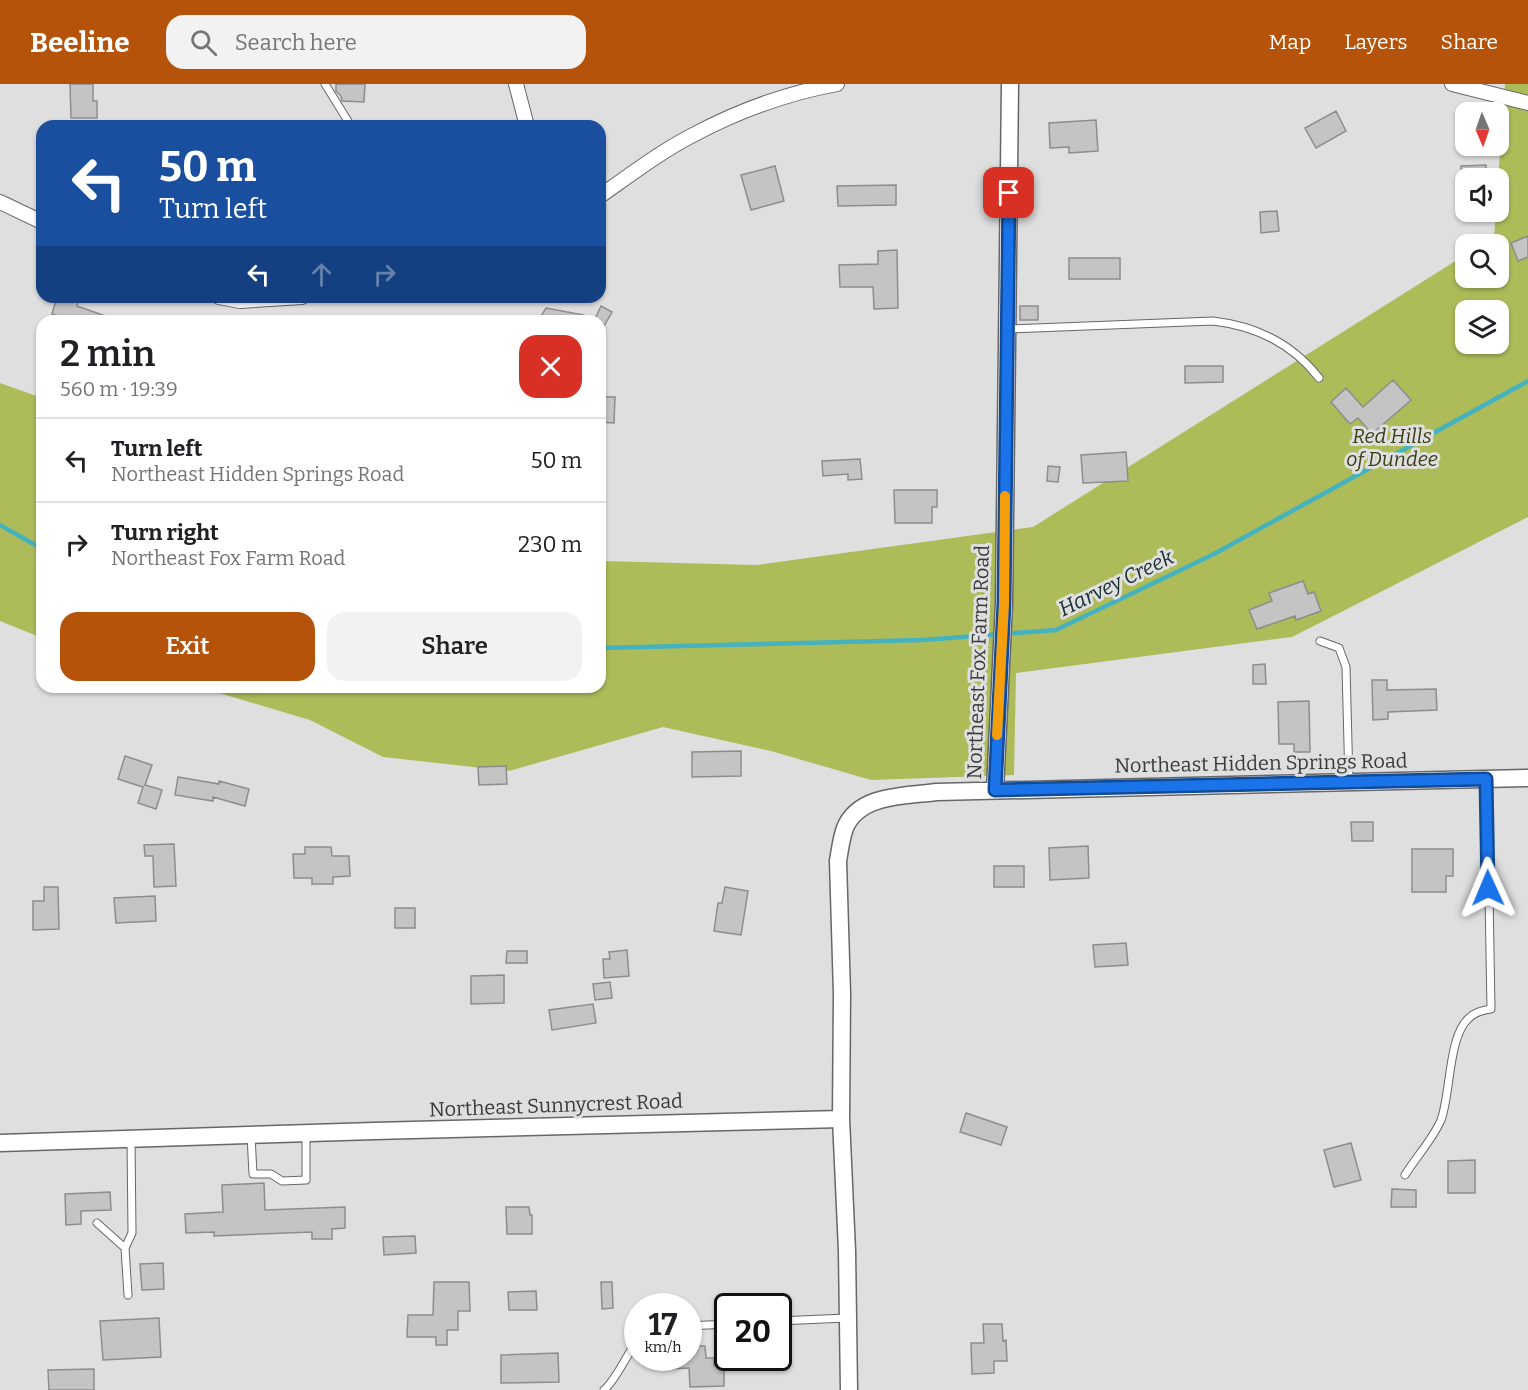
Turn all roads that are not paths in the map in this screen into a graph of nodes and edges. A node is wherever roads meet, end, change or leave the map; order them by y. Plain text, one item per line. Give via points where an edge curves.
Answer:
1 (325, 84) edge
2 (516, 84) edge
3 (837, 84) edge
4 (1010, 84) edge
5 (1452, 84) edge
6 (1489, 89) edge
7 (1528, 103) edge
8 (347, 120) edge
9 (525, 120) edge
10 (606, 192) edge
11 (0, 202) edge
12 (36, 219) edge
13 (1007, 329) junction
14 (1319, 378) dead end
15 (1320, 641) dead end
16 (1528, 778) edge
17 (1486, 779) junction
18 (1349, 782) junction
19 (995, 790) junction
20 (841, 1119) junction
21 (306, 1133) junction
22 (251, 1135) junction
23 (131, 1139) junction
24 (0, 1143) edge
25 (1405, 1175) dead end
26 (97, 1223) dead end
27 (125, 1248) junction
28 (128, 1294) dead end
29 (849, 1318) junction
30 (792, 1320) edge
31 (624, 1357) edge
32 (604, 1390) edge
33 (849, 1390) edge

1 - 8 lane
2 - 9 street
3 - 10 street via 808,89 754,108 693,135
4 - 13 street, Northeast Fox Farm Road
5 - 6 street
6 - 7 street
11 - 12 street
13 - 14 lane via 1236,323 1292,350
13 - 19 street, Northeast Fox Farm Road via 1004,603
15 - 18 lane via 1338,648 1346,667
16 - 17 street, Northeast Hidden Springs Road
17 - 18 street, Northeast Hidden Springs Road
17 - 25 lane via 1491,1009 1464,1023 1454,1048 1446,1104 1439,1123
18 - 19 street, Northeast Hidden Springs Road
19 - 20 street, Northeast Fox Farm Road via 895,797 871,803 853,815 846,826 838,861
20 - 21 street, Northeast Sunnycrest Road
20 - 29 street
21 - 22 street, Northeast Sunnycrest Road
21 - 22 lane via 306,1180 282,1181 271,1174 253,1174
22 - 23 street, Northeast Sunnycrest Road
23 - 24 street, Northeast Sunnycrest Road
23 - 27 lane via 132,1233
26 - 27 lane
27 - 28 lane
29 - 30 lane
29 - 33 street
31 - 32 lane

